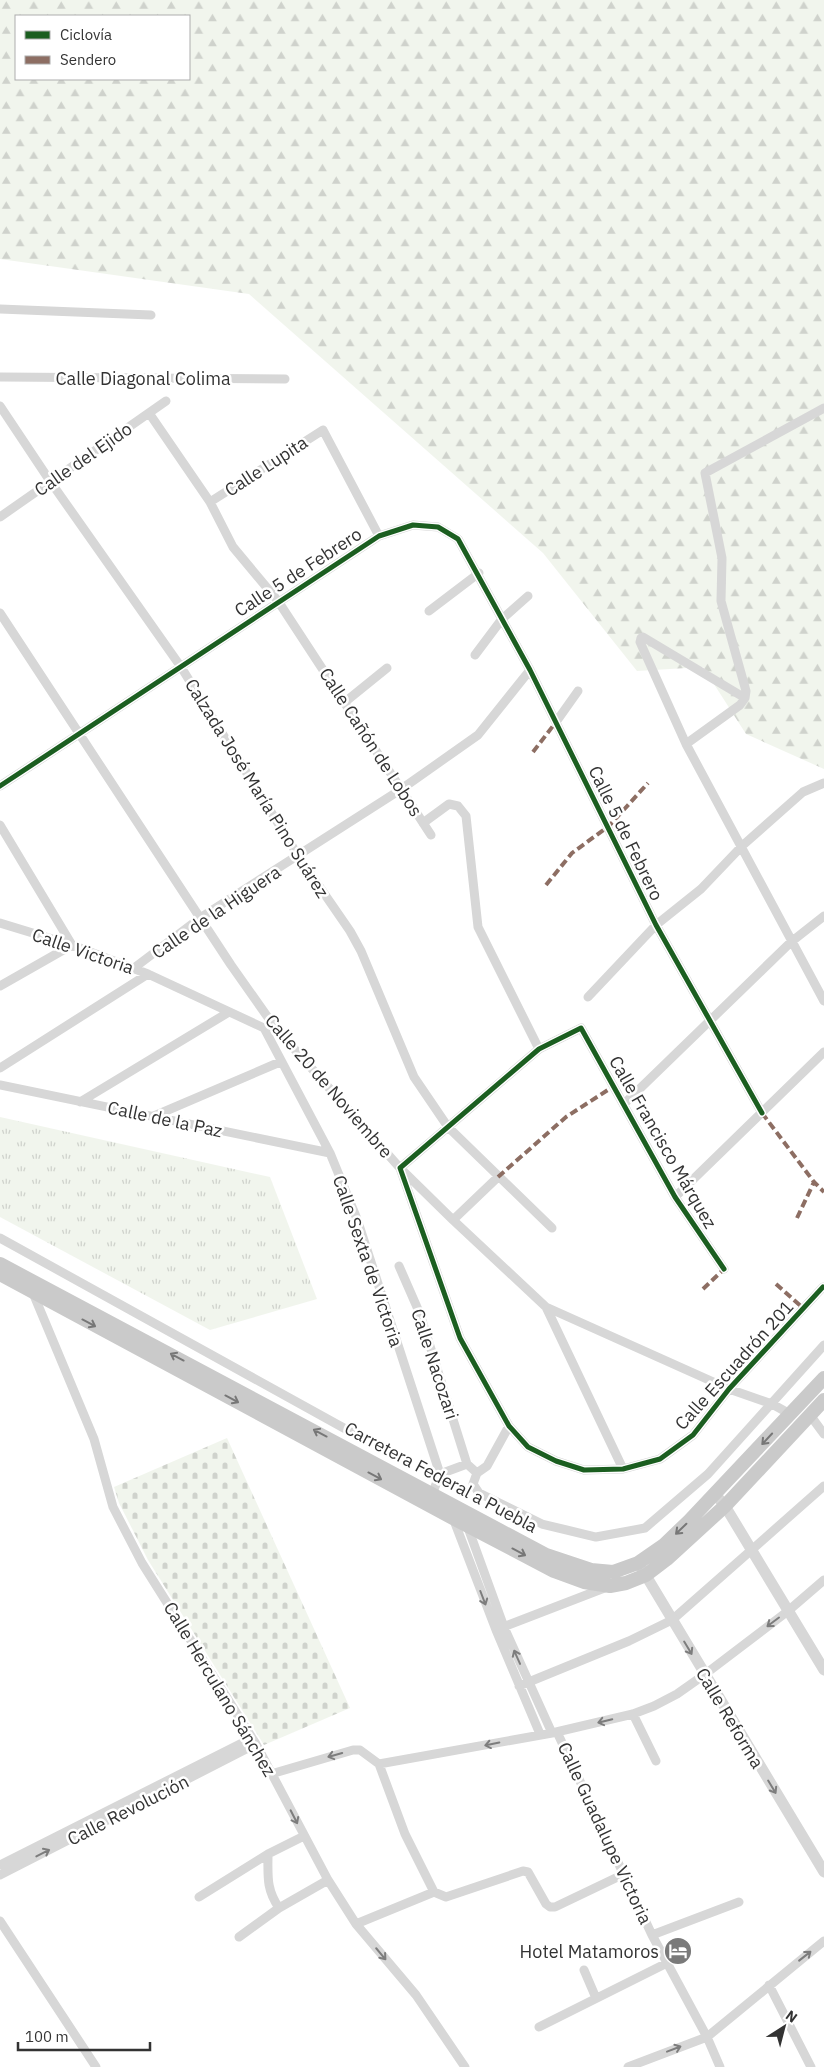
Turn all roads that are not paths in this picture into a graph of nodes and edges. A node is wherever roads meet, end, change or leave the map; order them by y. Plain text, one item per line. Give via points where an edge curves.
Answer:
1 (0, 309) edge
2 (151, 316) dead end
3 (0, 377) edge
4 (285, 379) dead end
5 (166, 401) dead end
6 (0, 406) edge
7 (824, 409) edge
8 (149, 413) junction
9 (323, 430) joint
10 (50, 481) junction
11 (210, 502) junction
12 (0, 517) edge
13 (379, 536) junction
14 (478, 573) junction
15 (528, 596) dead end
16 (278, 601) junction
17 (429, 611) dead end
18 (0, 613) edge
19 (502, 619) junction
20 (475, 655) dead end
21 (181, 667) junction
22 (387, 668) dead end
23 (530, 670) junction
24 (578, 691) dead end
25 (745, 698) junction
26 (345, 702) junction
27 (556, 722) junction
28 (80, 732) junction
29 (686, 744) junction
30 (824, 783) edge
31 (0, 786) edge
32 (400, 790) junction
33 (424, 823) junction
34 (0, 825) edge
35 (431, 835) dead end
36 (742, 846) junction
37 (298, 857) junction
38 (824, 916) edge
39 (200, 918) junction
40 (0, 923) edge
41 (656, 925) junction
42 (791, 942) junction
43 (72, 945) junction
44 (134, 968) junction
45 (148, 974) junction
46 (0, 986) edge
47 (588, 998) dead end
48 (824, 1001) edge
49 (229, 1012) junction
50 (710, 1022) junction
51 (274, 1026) junction
52 (264, 1028) junction
53 (539, 1049) junction
54 (824, 1052) edge
55 (280, 1062) junction
56 (0, 1068) edge
57 (0, 1085) edge
58 (80, 1102) junction
59 (624, 1104) junction
60 (762, 1113) junction
61 (153, 1117) junction
62 (448, 1127) junction
63 (330, 1153) junction
64 (400, 1168) junction
65 (498, 1177) junction
66 (675, 1196) junction
67 (453, 1220) junction
68 (552, 1228) dead end
69 (1, 1242) edge
70 (0, 1264) edge
71 (399, 1266) dead end
72 (724, 1269) dead end
73 (0, 1274) edge
74 (823, 1286) edge
75 (34, 1288) junction
76 (546, 1307) junction
77 (824, 1345) edge
78 (824, 1378) edge
79 (729, 1389) junction
80 (824, 1400) edge
81 (772, 1404) junction
82 (790, 1414) junction
83 (810, 1415) junction
84 (509, 1426) junction
85 (351, 1432) dead end
86 (824, 1434) edge
87 (467, 1464) junction
88 (623, 1469) junction
89 (478, 1473) junction
90 (440, 1474) junction
91 (824, 1486) edge
92 (715, 1494) junction
93 (430, 1499) junction
94 (725, 1506) junction
95 (459, 1514) junction
96 (467, 1525) junction
97 (487, 1529) junction
98 (750, 1550) junction
99 (638, 1563) junction
100 (646, 1576) junction
101 (824, 1580) edge
102 (610, 1586) junction
103 (788, 1611) junction
104 (672, 1620) junction
105 (500, 1628) junction
106 (824, 1670) edge
107 (704, 1675) junction
108 (529, 1682) junction
109 (519, 1686) junction
110 (633, 1714) junction
111 (555, 1733) junction
112 (540, 1734) junction
113 (254, 1741) junction
114 (656, 1761) dead end
115 (379, 1764) junction
116 (271, 1774) junction
117 (68, 1829) junction
118 (304, 1836) junction
119 (74, 1838) junction
120 (268, 1854) junction
121 (0, 1865) edge
122 (824, 1872) edge
123 (624, 1874) junction
124 (0, 1875) edge
125 (328, 1880) junction
126 (434, 1892) junction
127 (199, 1897) dead end
128 (739, 1902) dead end
129 (279, 1908) junction
130 (0, 1921) edge
131 (356, 1924) junction
132 (652, 1935) junction
133 (240, 1937) dead end
134 (824, 1942) edge
135 (667, 1963) junction
136 (584, 1970) dead end
137 (769, 1985) junction
138 (596, 1998) junction
139 (539, 2027) dead end
140 (707, 2037) junction
141 (640, 2065) edge
142 (96, 2067) edge
143 (465, 2067) edge
144 (628, 2067) edge
145 (720, 2067) edge
146 (811, 2067) edge

1 - 2 street
3 - 4 street, Calle Diagonal Colima
5 - 8 street, Calle del Ejido
6 - 10 street, Calzada José María Pino Suárez
7 - 25 street via 705,473 722,558 721,601 746,691
8 - 10 street, Calle del Ejido
8 - 11 street, Calle Cañón de Lobos
9 - 11 street, Calle Lupita
9 - 13 street, Calle 5 de Febrero
10 - 12 street, Calle del Ejido
10 - 21 street, Calzada José María Pino Suárez
11 - 16 street, Calle Cañón de Lobos via 233,547
13 - 14 street, Calle 5 de Febrero via 413,525 438,528 458,539
13 - 16 street, Calle 5 de Febrero
14 - 17 street
14 - 19 street, Calle 5 de Febrero
15 - 19 street
16 - 21 street, Calle 5 de Febrero
16 - 26 street, Calle Cañón de Lobos
18 - 28 street, Calle 20 de Noviembre
19 - 20 street
19 - 23 street, Calle 5 de Febrero
21 - 28 street, Calle 5 de Febrero
21 - 37 street, Calzada José María Pino Suárez
22 - 26 street
23 - 27 street, Calle 5 de Febrero
23 - 32 street, Calle de la Higuera via 478,735
24 - 27 street
25 - 29 street
25 - 29 street via 641,638
26 - 32 street, Calle Cañón de Lobos
27 - 41 street, Calle 5 de Febrero
28 - 31 street, Calle 5 de Febrero
28 - 39 street, Calle 20 de Noviembre
29 - 36 street
30 - 36 street via 803,792
32 - 33 street, Calle Cañón de Lobos
32 - 37 street, Calle de la Higuera
33 - 35 street
33 - 53 street, Calle Cañón de Lobos via 449,804 458,806 466,816 478,927
34 - 43 street
36 - 41 street via 701,889
36 - 42 street
37 - 39 street, Calle de la Higuera
37 - 62 street, Calzada José María Pino Suárez via 350,931 414,1077
38 - 42 street
39 - 44 street, Calle de la Higuera
39 - 51 street, Calle 20 de Noviembre
40 - 43 street, Calle Victoria
41 - 47 street
41 - 50 street, Calle 5 de Febrero
42 - 48 street
42 - 50 street
43 - 44 street, Calle Victoria
43 - 46 street
44 - 45 street, Calle Victoria
45 - 49 street, Calle Victoria
45 - 56 street
49 - 52 street, Calle Victoria
49 - 58 street
50 - 59 street
50 - 60 street, Calle 5 de Febrero
51 - 52 street
51 - 64 street, Calle 20 de Noviembre
52 - 55 street, Calle Sexta de Victoria
53 - 59 street, Calle Francisco Márquez via 581,1028
53 - 62 street
54 - 60 street
55 - 61 street
55 - 63 street, Calle Sexta de Victoria
57 - 58 street, Calle de la Paz
58 - 61 street, Calle de la Paz
59 - 66 street, Calle Francisco Márquez
60 - 66 street
61 - 63 street, Calle de la Paz
62 - 64 street
62 - 65 street, Calzada José María Pino Suárez
63 - 90 street, Calle Sexta de Victoria via 356,1219
64 - 67 street, Calle 20 de Noviembre
64 - 84 street, Calle Escuadrón 201 via 460,1338
65 - 67 street
65 - 68 street, Calzada José María Pino Suárez
66 - 72 street, Calle Francisco Márquez
67 - 76 street, Calle 20 de Noviembre
69 - 85 street
70 - 75 main road, Carretera Federal a Puebla
71 - 87 street, Calle Nacozari via 420,1314
73 - 75 main road, Carretera Federal a Puebla
74 - 79 street, Calle Escuadrón 201
75 - 93 main road, Carretera Federal a Puebla
75 - 113 street, Calle Herculano Sánchez via 94,1439 113,1507 142,1563
76 - 79 street, Calle 20 de Noviembre
76 - 88 street
77 - 81 street
78 - 82 main road, Carretera Federal a Puebla
79 - 81 street, Calle 20 de Noviembre
79 - 88 street, Calle Escuadrón 201 via 693,1435 660,1459
80 - 83 main road, Carretera Federal a Puebla
81 - 82 street, Calle 20 de Noviembre
81 - 89 street via 708,1474 646,1528 596,1537 542,1524 479,1493 473,1484
82 -> 92 main road, Carretera Federal a Puebla
83 - 86 street
83 - 94 main road, Carretera Federal a Puebla
84 - 88 street, Calle Escuadrón 201 via 528,1447 556,1461 584,1470
84 - 89 street via 488,1466
87 - 89 street
87 - 90 street
90 - 93 street
91 - 98 street
92 - 94 street
92 -> 99 main road, Carretera Federal a Puebla via 664,1545
93 - 95 main road, Carretera Federal a Puebla
93 - 95 main road, Carretera Federal a Puebla via 450,1503
94 - 98 street
94 - 100 main road, Carretera Federal a Puebla
95 - 96 main road, Carretera Federal a Puebla
95 - 97 main road, Carretera Federal a Puebla
95 -> 105 street, Calle Guadalupe Victoria
96 - 97 main road, Carretera Federal a Puebla
96 - 105 street, Calle Guadalupe Victoria
97 - 99 main road, Carretera Federal a Puebla via 546,1555 591,1570 613,1572
97 -> 102 main road, Carretera Federal a Puebla via 554,1571 584,1582
98 - 103 street
98 - 104 street
99 - 100 street, Calle Reforma
100 - 102 main road, Carretera Federal a Puebla
100 - 104 street, Calle Reforma
101 - 103 street
102 - 105 street
103 - 106 street
103 -> 107 street
104 -> 107 street, Calle Reforma
104 - 108 street
108 -> 105 street, Calle Guadalupe Victoria
105 - 109 street, Calle Guadalupe Victoria
107 - 110 street via 677,1694
107 -> 122 street, Calle Reforma
108 - 109 street
108 - 111 street, Calle Guadalupe Victoria
109 - 112 street, Calle Guadalupe Victoria
110 -> 111 street
110 - 114 street
111 - 112 street
111 - 123 street, Calle Guadalupe Victoria
112 -> 115 street
113 - 116 street, Calle Herculano Sánchez
113 - 117 street, Calle Revolución
113 - 119 street, Calle Revolución
115 -> 116 street via 360,1750 353,1750
115 - 126 street via 405,1834
116 -> 118 street, Calle Herculano Sánchez
117 - 119 street
117 - 121 street, Calle Revolución
118 - 120 street
118 - 125 street, Calle Herculano Sánchez
124 -> 119 street, Calle Revolución
120 - 127 street
120 - 129 street via 270,1892
123 - 126 street via 555,1907 546,1904 526,1871 446,1897
123 - 132 street, Calle Guadalupe Victoria
125 - 129 street
125 - 131 street, Calle Herculano Sánchez
126 - 131 street
128 - 132 street
129 - 133 street
130 - 142 street
131 -> 143 street, Calle Herculano Sánchez via 416,1995
132 - 135 street, Calle Guadalupe Victoria
137 -> 134 street
135 - 138 street
135 - 140 street, Calle Guadalupe Victoria
136 - 138 street
137 - 140 street
137 - 146 street
138 - 139 street
141 -> 140 street
140 - 145 street, Calle Guadalupe Victoria
141 - 144 street

